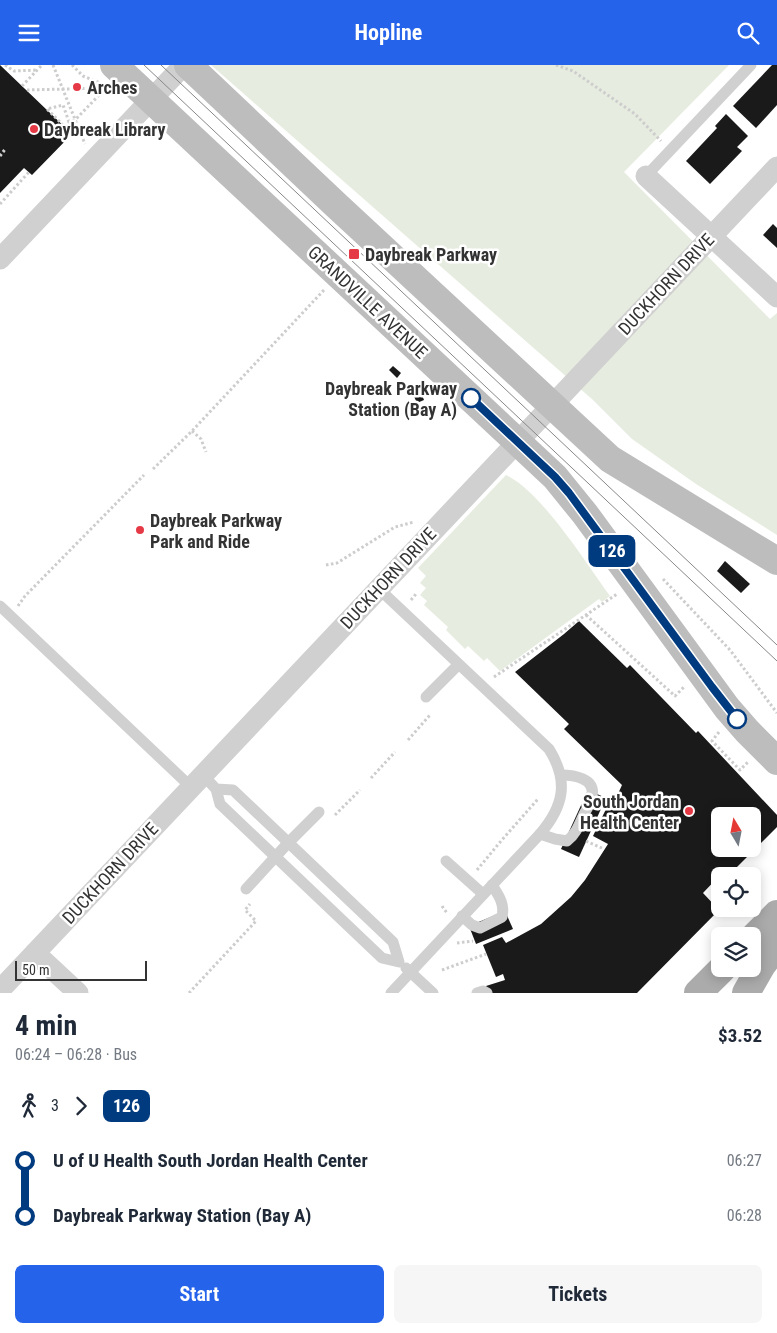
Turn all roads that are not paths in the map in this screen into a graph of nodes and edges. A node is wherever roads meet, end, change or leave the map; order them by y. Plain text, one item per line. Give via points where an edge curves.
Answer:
1 (184, 65) edge
2 (188, 65) edge
3 (751, 65) edge
4 (110, 77) edge
5 (151, 100) junction
6 (777, 167) edge
7 (646, 176) joint
8 (710, 237) junction
9 (0, 259) edge
10 (777, 297) edge
11 (553, 405) junction
12 (517, 441) junction
13 (777, 561) edge
14 (378, 588) junction
15 (0, 606) edge
16 (458, 665) junction
17 (426, 697) dead end
18 (765, 760) edge
19 (560, 775) junction
20 (203, 784) junction
21 (319, 812) dead end
22 (540, 834) junction
23 (288, 843) junction
24 (276, 856) junction
25 (446, 861) dead end
26 (492, 885) junction
27 (246, 889) dead end
28 (483, 894) junction
29 (777, 914) edge
30 (462, 917) junction
31 (761, 930) edge
32 (777, 946) edge
33 (35, 953) junction
34 (399, 962) junction
35 (411, 972) junction
36 (714, 977) edge
37 (777, 977) edge
38 (0, 990) edge
39 (78, 993) edge
40 (391, 993) edge
41 (433, 993) edge
42 (477, 993) edge
43 (487, 993) edge
44 (698, 993) edge
45 (746, 993) edge
46 (761, 993) edge

1 - 5 street
2 - 11 street
3 - 7 lane
4 - 5 street, GRANDVILLE AVENUE
5 - 9 street
5 - 12 street, GRANDVILLE AVENUE
6 - 8 street, DUCKHORN DRIVE
7 - 8 street
8 - 10 street
8 - 11 street, DUCKHORN DRIVE
11 - 12 street, DUCKHORN DRIVE
11 - 13 street via 610,459
12 - 14 street, DUCKHORN DRIVE
12 - 18 street, GRANDVILLE AVENUE via 569,493 747,731
14 - 16 lane
14 - 20 street, DUCKHORN DRIVE
15 - 20 lane
16 - 17 lane
16 - 19 lane via 549,749
19 - 22 lane via 562,793 558,807
19 - 22 lane via 584,779 592,786 593,795 574,835 567,841
20 - 23 lane via 233,790
20 - 24 lane
20 - 33 street, DUCKHORN DRIVE
21 - 23 lane
22 - 26 lane
23 - 24 lane
23 - 34 lane via 393,942
24 - 27 lane
24 - 34 lane via 382,958
25 - 28 lane
26 - 28 lane
26 - 30 lane via 504,909 502,917 480,928
28 - 30 lane
29 - 31 main road
30 - 35 lane
32 - 45 main road
33 - 38 street, DUCKHORN DRIVE
33 - 39 street
34 - 35 lane
35 - 40 lane
35 - 41 lane
36 - 44 main road
37 - 46 main road
42 - 43 lane

